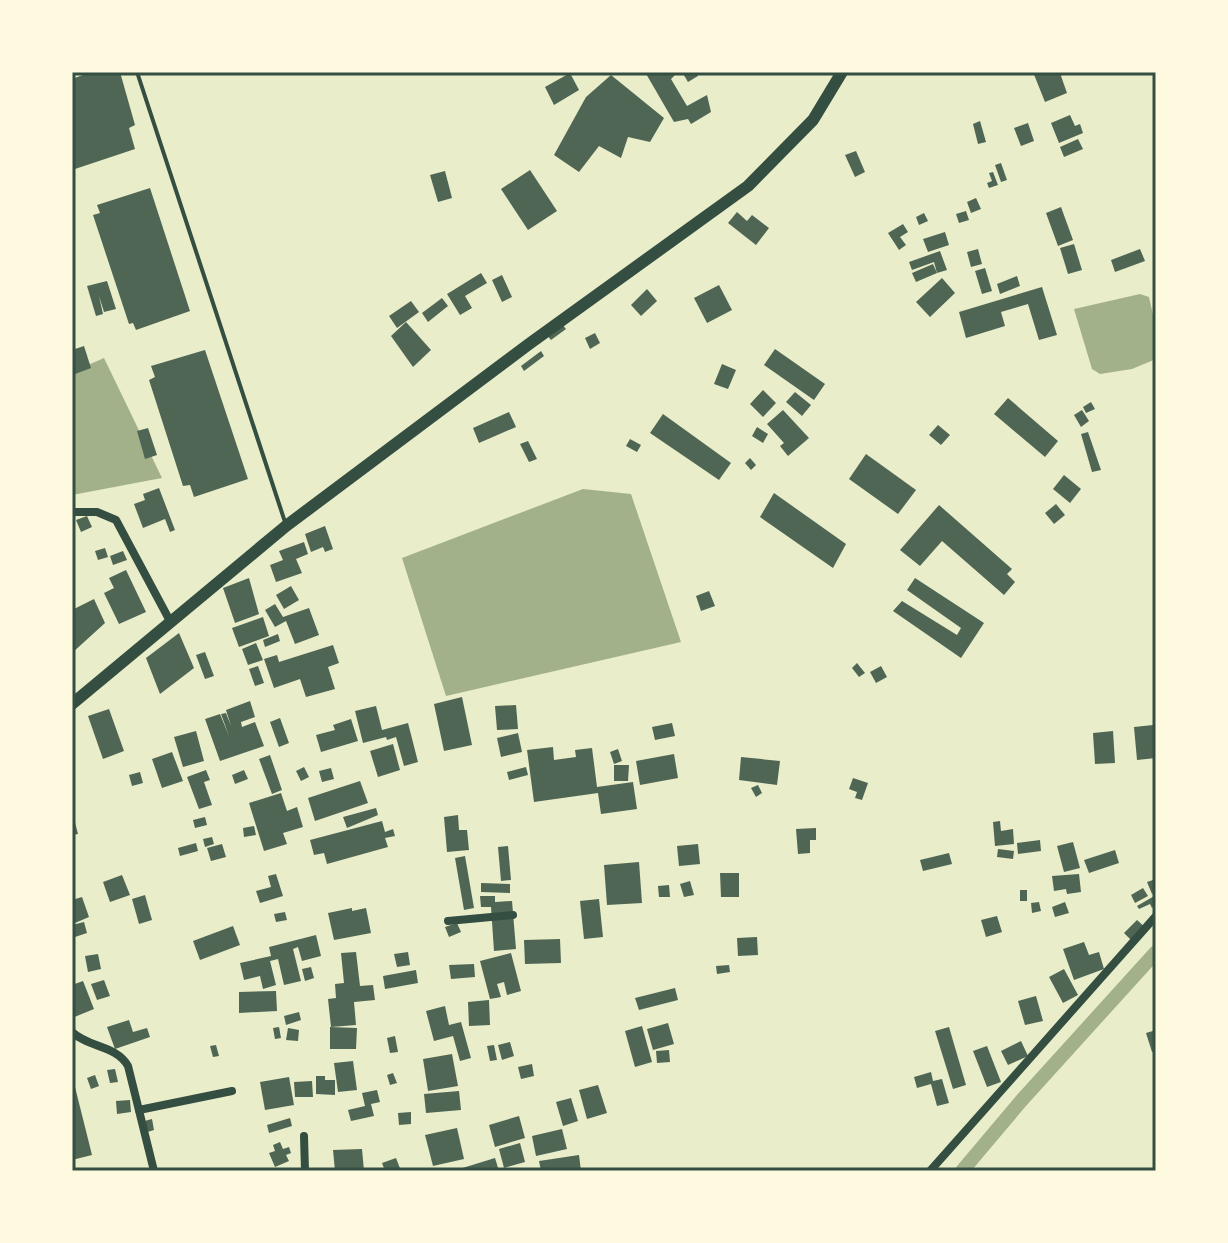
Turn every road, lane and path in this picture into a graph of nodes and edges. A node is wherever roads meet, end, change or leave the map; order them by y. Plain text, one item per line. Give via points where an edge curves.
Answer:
1 (137, 72) edge
2 (842, 72) edge
3 (72, 512) edge
4 (286, 526) junction
5 (170, 621) junction
6 (72, 704) edge
7 (513, 915) dead end
8 (1156, 916) edge
9 (448, 921) dead end
10 (72, 1032) edge
11 (232, 1091) dead end
12 (139, 1110) junction
13 (304, 1136) dead end
14 (154, 1171) edge
15 (305, 1171) edge
16 (930, 1171) edge

1 - 4 lane
2 - 4 highway via 813,120 748,186
3 - 5 street via 97,512 116,520
4 - 5 highway
5 - 6 highway
7 - 9 street
8 - 16 street
10 - 12 street via 124,1059
11 - 12 street
12 - 14 street
13 - 15 street

